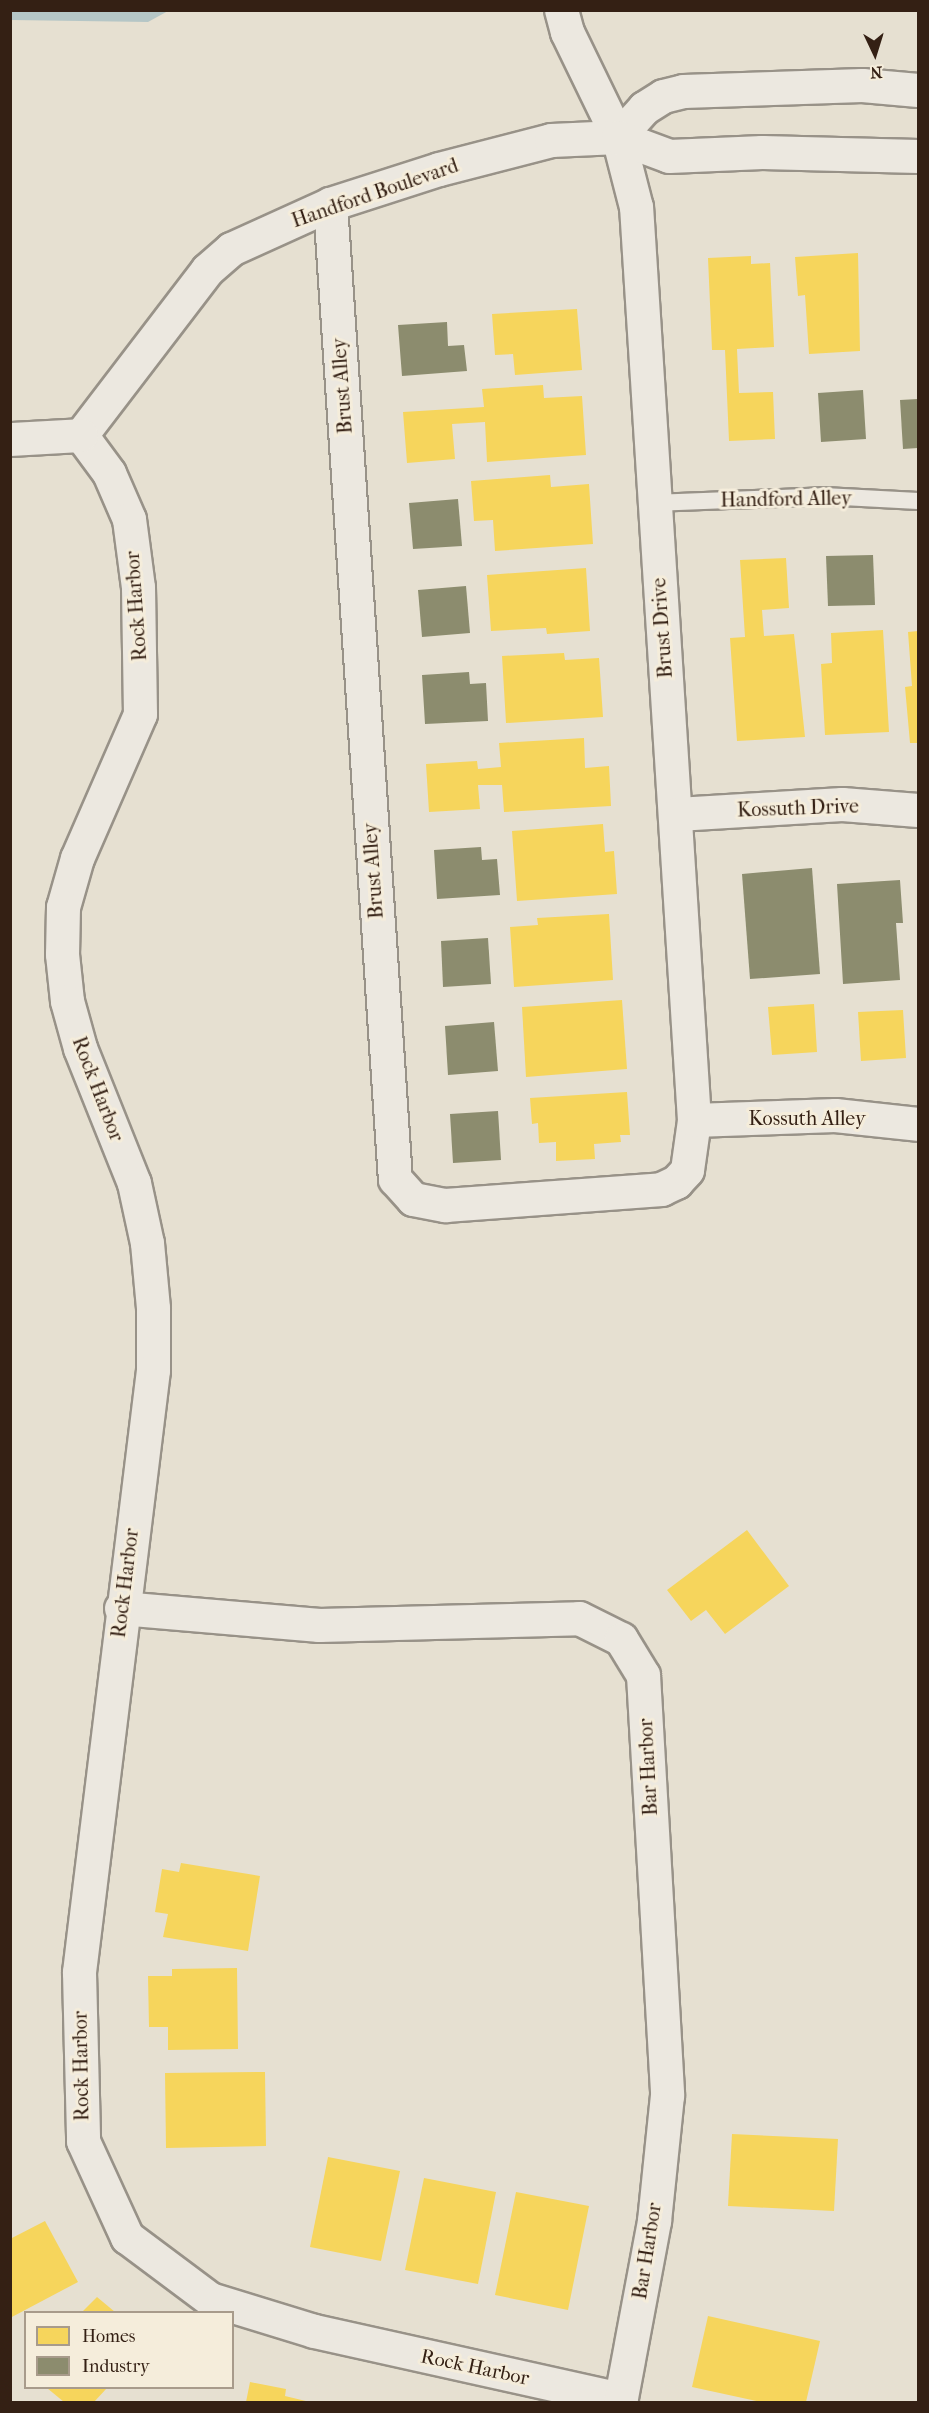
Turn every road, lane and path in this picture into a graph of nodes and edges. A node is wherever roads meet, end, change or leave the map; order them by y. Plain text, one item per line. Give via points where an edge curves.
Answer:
1 (561, 10) edge
2 (918, 90) edge
3 (618, 137) junction
4 (918, 156) edge
5 (330, 204) junction
6 (81, 435) junction
7 (10, 439) edge
8 (918, 501) edge
9 (653, 503) junction
10 (918, 810) edge
11 (677, 814) junction
12 (694, 1120) junction
13 (918, 1124) edge
14 (121, 1608) junction
15 (620, 2401) edge

1 - 3 street, Brust Drive via 567,32
2 - 3 street via 862,85 683,92 663,96 644,108
3 - 4 street, Handford Boulevard via 669,156 762,152
3 - 5 street, Handford Boulevard via 551,140 439,169
3 - 9 street, Brust Drive via 636,207
5 - 6 street, Handford Boulevard via 231,249 207,270
5 - 12 street, Brust Alley via 395,1179 413,1199 445,1205 657,1190 676,1182 687,1170
6 - 7 street
6 - 14 street, Rock Harbor via 109,473 129,519 141,654 140,714 77,858 63,907 62,954 67,1001 80,1048 134,1184 147,1243 153,1370
8 - 9 lane, Handford Alley via 824,496
9 - 11 street, Brust Drive
10 - 11 street, Kossuth Drive via 842,804
11 - 12 street, Brust Drive
12 - 13 street, Kossuth Alley via 835,1115
14 - 15 street, Rock Harbor via 79,1972 83,2141 127,2237 210,2299 314,2331
14 - 15 street, Bar Harbor via 319,1625 579,1618 621,1639 643,1675 667,2095 654,2222

